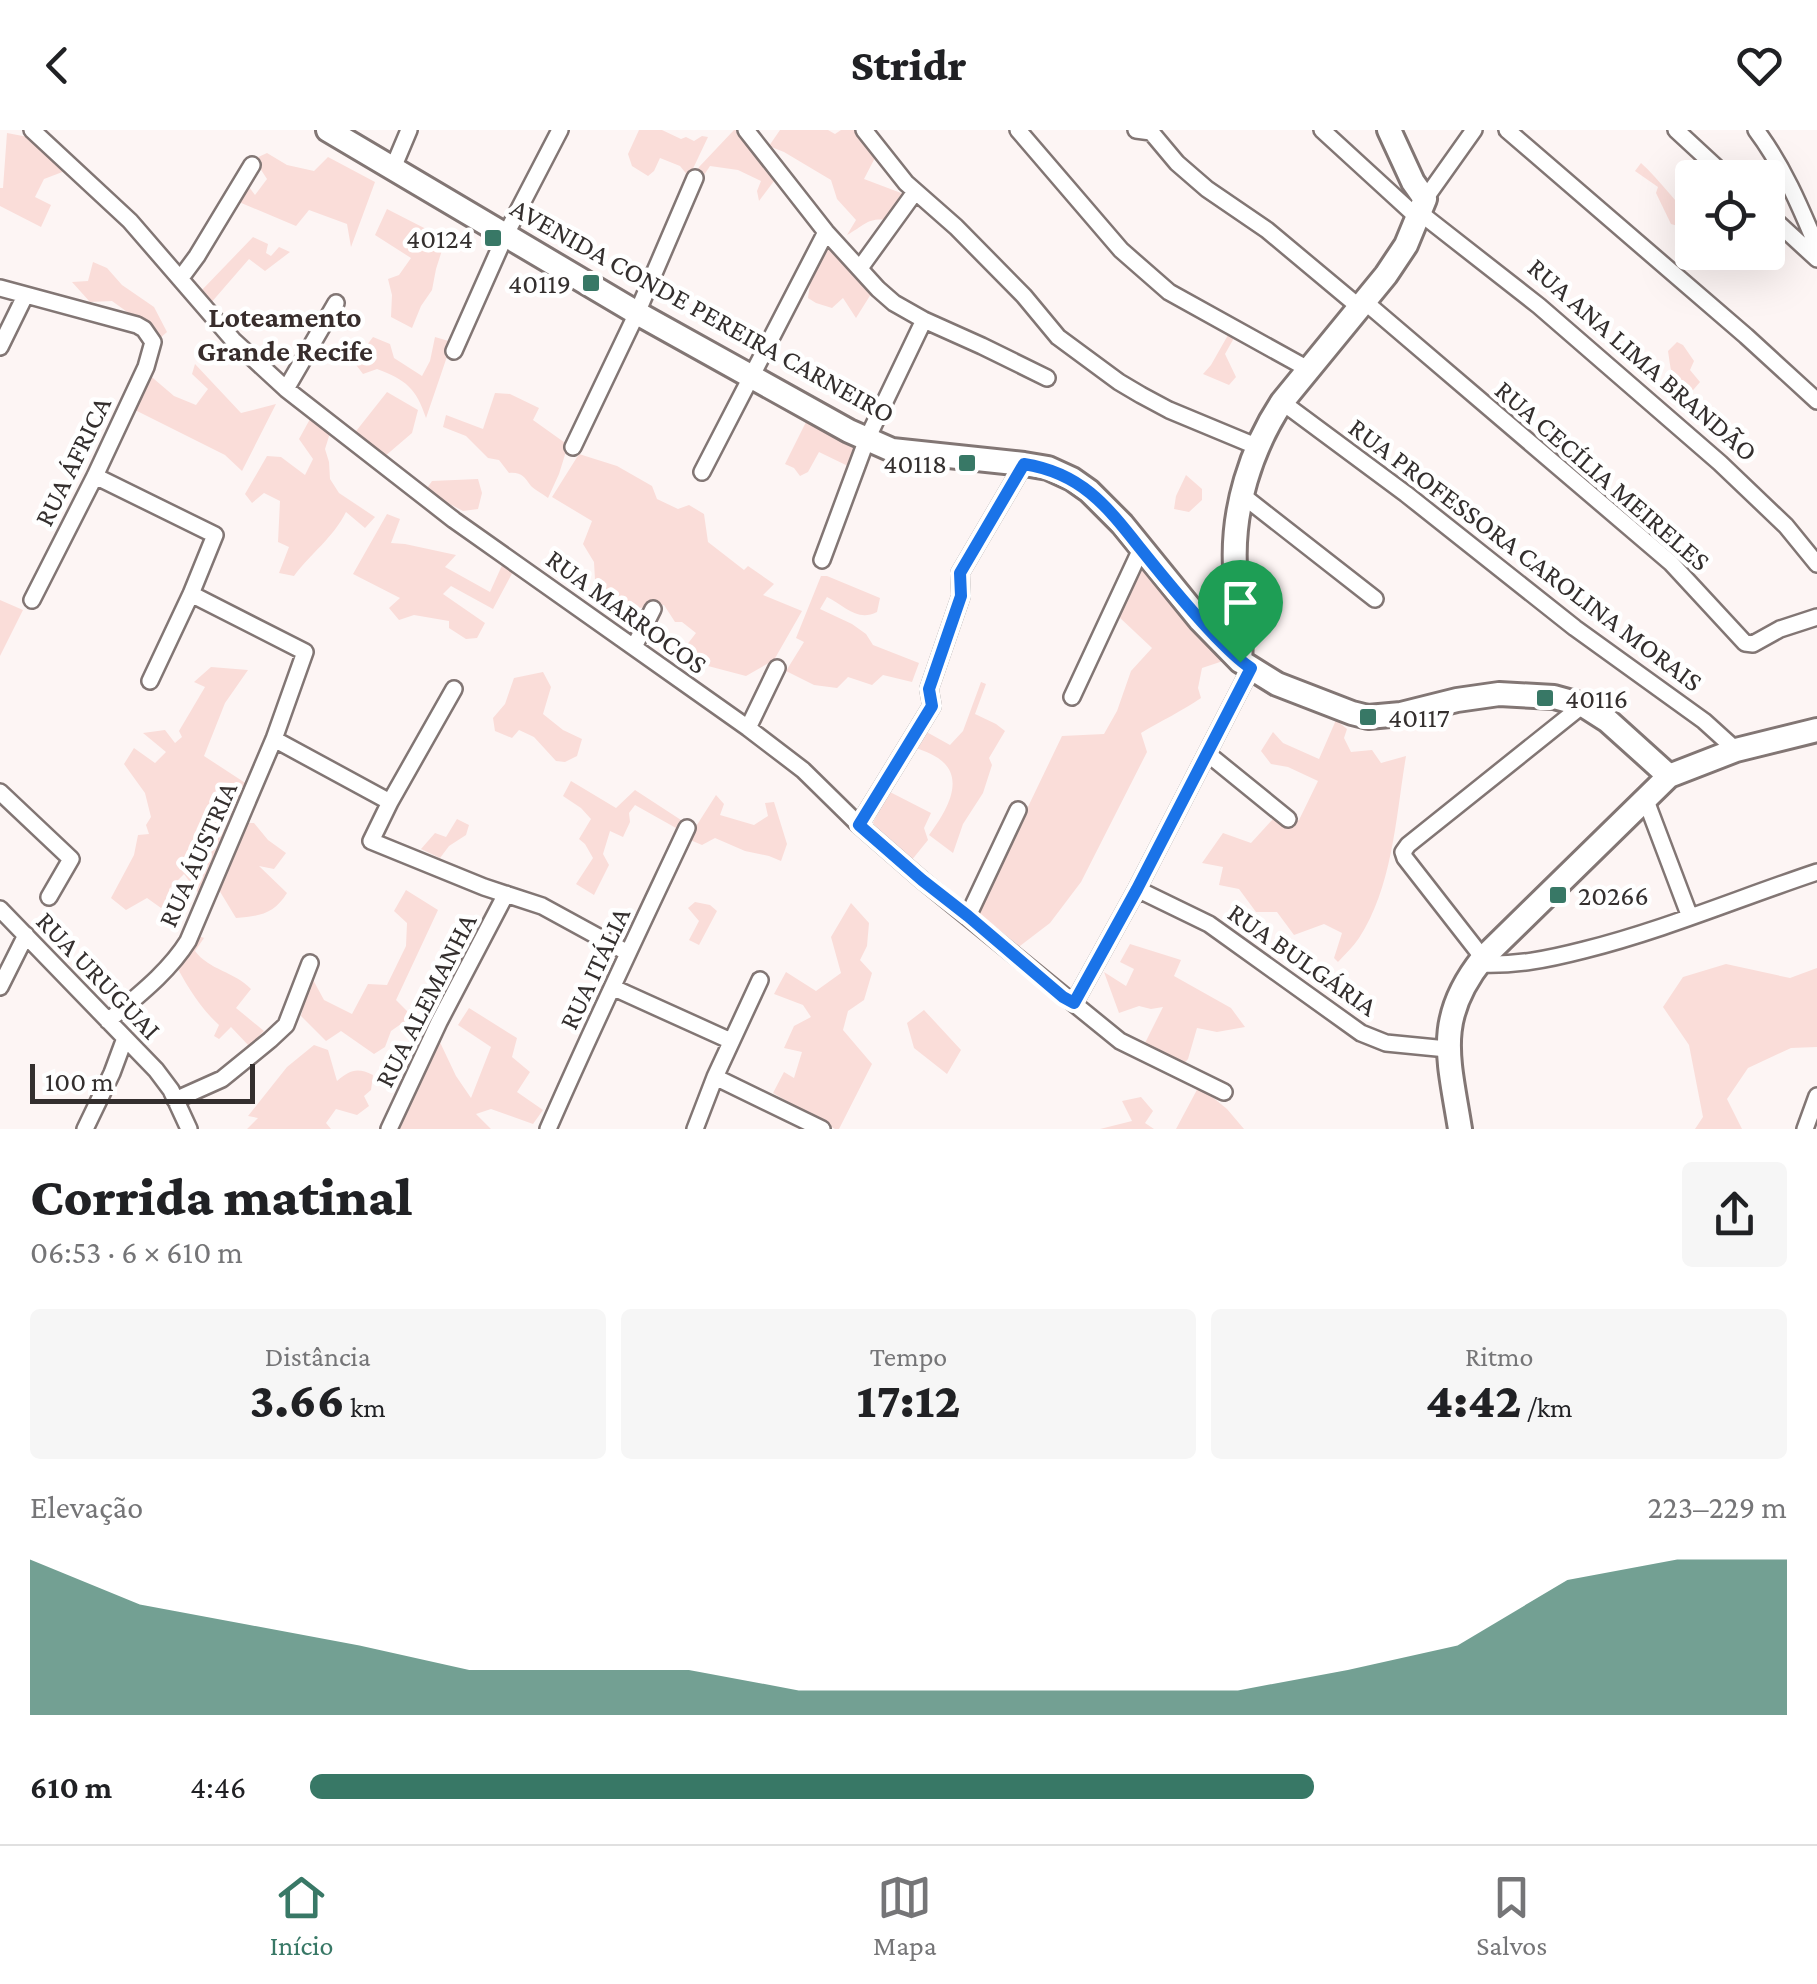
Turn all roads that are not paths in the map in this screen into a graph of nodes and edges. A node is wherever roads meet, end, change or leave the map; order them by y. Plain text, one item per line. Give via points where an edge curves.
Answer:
1 (32, 130) edge
2 (328, 130) edge
3 (410, 130) edge
4 (560, 130) edge
5 (746, 130) edge
6 (864, 130) edge
7 (1018, 130) edge
8 (1136, 130) edge
9 (1322, 130) edge
10 (1390, 130) edge
11 (1474, 130) edge
12 (1507, 130) edge
13 (1676, 130) edge
14 (1756, 130) edge
15 (1708, 160) edge
16 (252, 165) dead end
17 (394, 168) junction
18 (695, 178) dead end
19 (915, 192) junction
20 (1420, 210) junction
21 (1785, 230) edge
22 (826, 232) junction
23 (506, 234) junction
24 (1817, 247) edge
25 (1817, 259) edge
26 (860, 268) junction
27 (180, 279) junction
28 (0, 288) edge
29 (26, 296) junction
30 (336, 303) dead end
31 (1361, 304) junction
32 (637, 314) junction
33 (924, 320) junction
34 (0, 348) edge
35 (454, 351) dead end
36 (1308, 369) junction
37 (752, 376) junction
38 (1047, 378) dead end
39 (286, 389) junction
40 (1817, 401) edge
41 (1282, 402) junction
42 (867, 439) junction
43 (1258, 447) junction
44 (573, 448) dead end
45 (1024, 464) junction
46 (702, 472) dead end
47 (95, 476) junction
48 (1242, 495) junction
49 (1141, 549) junction
50 (822, 560) dead end
51 (1817, 564) edge
52 (192, 594) junction
53 (1375, 599) dead end
54 (32, 600) dead end
55 (653, 608) dead end
56 (1817, 617) edge
57 (634, 647) junction
58 (1246, 665) junction
59 (777, 668) dead end
60 (150, 681) dead end
61 (454, 688) dead end
62 (1072, 698) dead end
63 (1584, 705) junction
64 (748, 728) junction
65 (1817, 730) edge
66 (274, 739) junction
67 (1736, 750) junction
68 (1208, 754) junction
69 (1670, 776) junction
70 (0, 792) edge
71 (1645, 798) junction
72 (390, 802) junction
73 (1018, 810) dead end
74 (1288, 818) dead end
75 (859, 825) junction
76 (688, 828) dead end
77 (1817, 872) edge
78 (1137, 889) junction
79 (506, 894) junction
80 (49, 897) dead end
81 (0, 909) edge
82 (968, 916) junction
83 (1690, 917) junction
84 (26, 935) junction
85 (628, 953) junction
86 (1481, 961) junction
87 (310, 963) dead end
88 (760, 980) dead end
89 (0, 987) edge
90 (614, 988) junction
91 (1074, 1003) junction
92 (108, 1021) junction
93 (125, 1038) junction
94 (731, 1040) junction
95 (1447, 1049) junction
96 (715, 1077) junction
97 (1224, 1092) dead end
98 (1817, 1096) edge
99 (175, 1100) junction
100 (85, 1129) edge
101 (188, 1129) edge
102 (389, 1129) edge
103 (548, 1129) edge
104 (695, 1129) edge
105 (822, 1129) edge
106 (1460, 1129) edge
107 (1806, 1129) edge

1 - 27 street, RUA MARROCOS via 105,196
2 - 17 main road, AVENIDA CONDE PEREIRA CARNEIRO
3 - 17 street
4 - 23 street
5 - 22 street
6 - 19 street
7 - 36 street via 1156,281
8 - 31 street, RUA CECÍLIA MEIRELES via 1151,132 1207,189
9 - 20 street
10 - 20 main road, RUA ANA LIMA BRANDÃO
11 - 20 street
12 - 40 street
13 - 15 street
14 - 24 street
16 - 27 street
17 - 23 main road, AVENIDA CONDE PEREIRA CARNEIRO
18 - 32 street
19 - 26 street
19 - 43 street via 1058,336 1119,382
20 - 31 main road via 1406,245
20 - 51 street, RUA ANA LIMA BRANDÃO via 1720,462
21 - 25 street
22 - 26 street
22 - 37 street
23 - 32 main road, AVENIDA CONDE PEREIRA CARNEIRO
23 - 35 street
26 - 33 street via 894,303
27 - 39 street, RUA MARROCOS
28 - 29 street
29 - 34 street
29 - 47 street, RUA ÁFRICA via 136,324 152,342
30 - 39 street
31 - 36 main road
31 - 56 street, RUA CECÍLIA MEIRELES via 1671,563 1745,642
32 - 37 main road, AVENIDA CONDE PEREIRA CARNEIRO
32 - 44 street
33 - 38 street
33 - 42 street
36 - 41 main road
37 - 42 main road, AVENIDA CONDE PEREIRA CARNEIRO
37 - 46 street
39 - 57 street, RUA MARROCOS via 454,520
41 - 43 main road
41 - 67 street, RUA PROFESSORA CAROLINA MORAIS
42 - 45 main road, AVENIDA CONDE PEREIRA CARNEIRO via 892,450
42 - 50 street
43 - 48 main road
45 - 49 main road, AVENIDA CONDE PEREIRA CARNEIRO via 1048,468 1089,491
45 - 75 street via 960,573 961,596 929,689 932,706
47 - 52 street via 216,535
47 - 54 street, RUA ÁFRICA
48 - 53 street
48 - 58 main road via 1234,565
49 - 58 main road, AVENIDA CONDE PEREIRA CARNEIRO
49 - 62 street
52 - 60 street
52 - 66 street, RUA ÁUSTRIA via 305,652
55 - 57 street
57 - 64 street, RUA MARROCOS
58 - 63 main road, AVENIDA CONDE PEREIRA CARNEIRO via 1277,684 1368,716 1498,694
58 - 68 street
59 - 64 street
61 - 72 street
63 - 69 main road, AVENIDA CONDE PEREIRA CARNEIRO
63 - 86 street via 1404,852
64 - 75 street, RUA MARROCOS
65 - 67 main road
66 - 72 street
66 - 92 street, RUA ÁUSTRIA via 188,941
67 - 69 main road
68 - 74 street
68 - 78 street
69 - 71 main road
70 - 80 street via 71,858
71 - 83 street
71 - 86 main road
72 - 79 street via 372,840
73 - 82 street
75 - 82 street, RUA MARROCOS
76 - 85 street, RUA ITÁLIA
77 - 83 street
78 - 91 street
78 - 95 street, RUA BULGÁRIA via 1209,924 1361,1032
79 - 85 street
79 - 102 street, RUA ALEMANHA
81 - 84 street, RUA URUGUAI
82 - 91 street, RUA MARROCOS
83 - 86 street via 1538,961
84 - 89 street
84 - 92 street, RUA URUGUAI
85 - 90 street, RUA ITÁLIA
86 - 95 main road via 1453,1010
87 - 99 street via 286,1025 222,1079
88 - 94 street
90 - 94 street
90 - 103 street, RUA ITÁLIA
91 - 97 street, RUA MARROCOS via 1120,1041
92 - 93 street, RUA URUGUAI
93 - 99 street, RUA URUGUAI
93 - 100 street
94 - 96 street
95 - 106 main road
96 - 104 street
96 - 105 street
98 - 107 street
99 - 101 street, RUA URUGUAI

